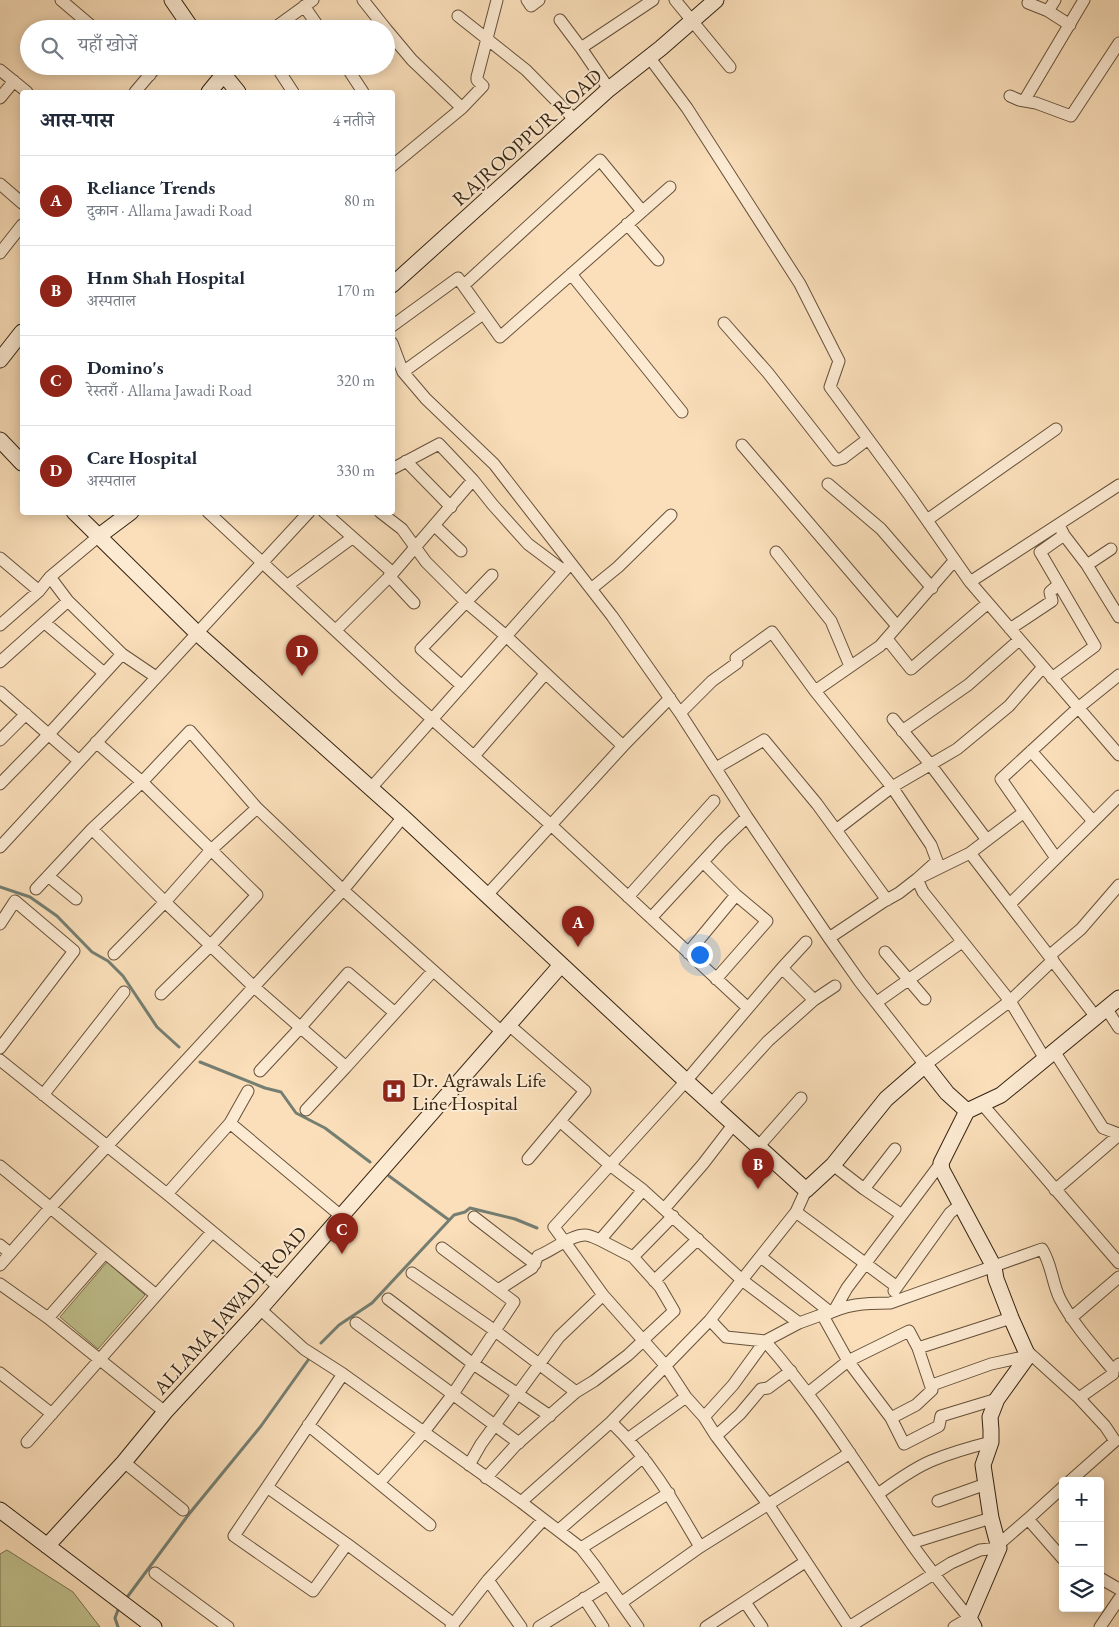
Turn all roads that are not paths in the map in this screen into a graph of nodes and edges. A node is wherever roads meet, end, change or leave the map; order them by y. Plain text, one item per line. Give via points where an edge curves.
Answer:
1 (61, 0) edge
2 (172, 0) edge
3 (363, 0) edge
4 (498, 0) edge
5 (527, 0) edge
6 (539, 0) edge
7 (653, 0) edge
8 (674, 0) edge
9 (716, 0) edge
10 (1055, 0) edge
11 (1084, 0) edge
12 (309, 3) edge
13 (1028, 3) dead end
14 (1048, 11) junction
15 (458, 16) dead end
16 (84, 20) edge
17 (185, 20) edge
18 (285, 20) edge
19 (316, 20) edge
20 (379, 20) edge
21 (560, 20) dead end
22 (691, 21) junction
23 (1070, 25) junction
24 (486, 39) junction
25 (395, 40) edge
26 (1119, 43) edge
27 (581, 48) junction
28 (649, 57) junction
29 (730, 67) dead end
30 (0, 70) edge
31 (150, 75) edge
32 (217, 75) edge
33 (225, 75) edge
34 (282, 75) edge
35 (352, 75) edge
36 (14, 81) junction
37 (610, 89) junction
38 (25, 90) edge
39 (137, 90) edge
40 (210, 90) edge
41 (236, 90) edge
42 (292, 90) edge
43 (362, 90) edge
44 (1010, 96) dead end
45 (0, 98) edge
46 (1024, 101) junction
47 (462, 108) junction
48 (575, 120) junction
49 (395, 164) edge
50 (0, 184) edge
51 (670, 187) dead end
52 (20, 201) edge
53 (642, 211) junction
54 (628, 224) junction
55 (20, 228) edge
56 (0, 253) edge
57 (658, 260) dead end
58 (571, 274) junction
59 (395, 282) edge
60 (464, 285) junction
61 (483, 314) junction
62 (724, 323) dead end
63 (395, 324) edge
64 (20, 334) edge
65 (2, 352) edge
66 (395, 352) edge
67 (402, 372) junction
68 (682, 412) dead end
69 (1056, 429) dead end
70 (868, 439) junction
71 (1, 442) edge
72 (742, 445) dead end
73 (20, 461) edge
74 (406, 461) junction
75 (395, 467) edge
76 (473, 480) junction
77 (828, 484) dead end
78 (1119, 484) edge
79 (451, 507) junction
80 (77, 515) edge
81 (127, 515) edge
82 (211, 515) edge
83 (306, 515) edge
84 (327, 515) edge
85 (384, 515) edge
86 (670, 515) dead end
87 (927, 520) junction
88 (1059, 524) junction
89 (435, 526) junction
90 (1064, 535) junction
91 (99, 536) junction
92 (352, 538) junction
93 (416, 548) junction
94 (1111, 549) dead end
95 (461, 552) dead end
96 (776, 552) dead end
97 (0, 558) edge
98 (954, 561) junction
99 (262, 562) junction
100 (1086, 565) junction
101 (567, 567) junction
102 (391, 574) junction
103 (492, 575) dead end
104 (50, 576) junction
105 (970, 582) junction
106 (288, 585) junction
107 (1058, 585) junction
108 (932, 588) junction
109 (591, 589) junction
110 (39, 591) junction
111 (68, 601) junction
112 (466, 602) junction
113 (414, 603) dead end
114 (988, 603) junction
115 (1119, 617) edge
116 (45, 623) junction
117 (0, 625) edge
118 (897, 626) junction
119 (336, 630) junction
120 (1010, 630) junction
121 (197, 632) junction
122 (506, 636) junction
123 (886, 639) junction
124 (1019, 640) junction
125 (122, 654) junction
126 (0, 662) edge
127 (850, 666) junction
128 (1043, 668) junction
129 (104, 674) junction
130 (545, 674) junction
131 (1119, 674) edge
132 (156, 677) junction
133 (1052, 678) junction
134 (462, 686) junction
135 (815, 691) junction
136 (0, 692) edge
137 (670, 698) junction
138 (1078, 708) junction
139 (680, 713) junction
140 (26, 714) junction
141 (892, 718) dead end
142 (432, 719) junction
143 (902, 731) junction
144 (48, 735) junction
145 (0, 740) edge
146 (96, 742) junction
147 (623, 746) junction
148 (1031, 751) junction
149 (1119, 755) edge
150 (474, 756) junction
151 (79, 761) junction
152 (930, 764) junction
153 (716, 768) junction
154 (142, 782) junction
155 (0, 784) edge
156 (892, 787) junction
157 (371, 788) junction
158 (1119, 796) edge
159 (714, 801) dead end
160 (257, 808) junction
161 (1024, 812) junction
162 (403, 817) junction
163 (747, 817) junction
164 (1093, 821) junction
165 (551, 825) junction
166 (92, 829) junction
167 (836, 830) junction
168 (987, 840) junction
169 (0, 847) edge
170 (211, 850) junction
171 (970, 853) junction
172 (1056, 858) junction
173 (704, 862) junction
174 (48, 876) junction
175 (918, 879) junction
176 (1119, 886) edge
177 (36, 889) dead end
178 (343, 890) junction
179 (486, 895) junction
180 (736, 895) junction
181 (628, 897) junction
182 (76, 899) dead end
183 (887, 900) junction
184 (165, 902) junction
185 (1010, 904) junction
186 (651, 918) junction
187 (0, 924) edge
188 (829, 938) junction
189 (806, 942) dead end
190 (962, 942) junction
191 (210, 946) junction
192 (885, 952) dead end
193 (688, 953) junction
194 (114, 954) dead end
195 (1051, 958) junction
196 (562, 965) junction
197 (782, 968) junction
198 (433, 971) junction
199 (716, 979) junction
200 (909, 980) junction
201 (835, 986) dead end
202 (254, 987) junction
203 (124, 992) dead end
204 (162, 994) dead end
205 (924, 998) dead end
206 (1119, 998) edge
207 (814, 1000) junction
208 (1010, 1001) junction
209 (877, 1002) junction
210 (748, 1008) junction
211 (1101, 1012) junction
212 (395, 1013) junction
213 (300, 1028) junction
214 (1119, 1028) edge
215 (506, 1029) junction
216 (0, 1048) edge
217 (1050, 1055) junction
218 (0, 1060) edge
219 (925, 1065) junction
220 (346, 1067) junction
221 (260, 1071) dead end
222 (686, 1081) junction
223 (248, 1091) dead end
224 (44, 1095) junction
225 (800, 1098) dead end
226 (711, 1104) junction
227 (982, 1104) junction
228 (306, 1110) dead end
229 (967, 1111) junction
230 (560, 1121) junction
231 (230, 1123) junction
232 (733, 1125) junction
233 (1119, 1134) edge
234 (108, 1146) junction
235 (758, 1147) junction
236 (895, 1149) dead end
237 (528, 1159) dead end
238 (941, 1163) junction
239 (610, 1165) junction
240 (833, 1165) junction
241 (0, 1166) edge
242 (864, 1189) junction
243 (643, 1190) junction
244 (806, 1190) junction
245 (1055, 1190) junction
246 (167, 1194) junction
247 (961, 1204) junction
248 (50, 1208) junction
249 (796, 1212) junction
250 (668, 1213) junction
251 (902, 1215) junction
252 (341, 1216) junction
253 (474, 1217) dead end
254 (212, 1232) junction
255 (698, 1239) junction
256 (600, 1240) junction
257 (564, 1242) junction
258 (0, 1245) edge
259 (442, 1248) dead end
260 (10, 1253) junction
261 (105, 1253) junction
262 (761, 1256) junction
263 (633, 1257) junction
264 (867, 1263) junction
265 (1119, 1263) edge
266 (535, 1264) junction
267 (0, 1265) edge
268 (994, 1267) junction
269 (412, 1273) dead end
270 (1119, 1277) edge
271 (742, 1280) junction
272 (654, 1281) junction
273 (0, 1284) edge
274 (279, 1287) junction
275 (897, 1287) junction
276 (498, 1290) junction
277 (156, 1295) junction
278 (603, 1296) junction
279 (388, 1299) dead end
280 (885, 1303) junction
281 (260, 1309) junction
282 (829, 1312) junction
283 (48, 1318) junction
284 (1011, 1318) junction
285 (1071, 1318) junction
286 (710, 1320) junction
287 (356, 1323) dead end
288 (800, 1324) junction
289 (494, 1330) junction
290 (644, 1340) junction
291 (765, 1341) junction
292 (918, 1348) junction
293 (1027, 1353) junction
294 (100, 1360) junction
295 (848, 1361) junction
296 (472, 1363) junction
297 (540, 1364) junction
298 (665, 1366) junction
299 (1116, 1367) edge
300 (791, 1371) junction
301 (0, 1373) edge
302 (343, 1374) junction
303 (932, 1390) junction
304 (576, 1392) junction
305 (808, 1393) junction
306 (453, 1394) junction
307 (518, 1394) junction
308 (686, 1397) junction
309 (1079, 1398) junction
310 (997, 1399) junction
311 (165, 1412) junction
312 (52, 1414) junction
313 (550, 1416) junction
314 (704, 1417) junction
315 (891, 1418) junction
316 (611, 1422) junction
317 (495, 1424) junction
318 (308, 1425) junction
319 (423, 1433) junction
320 (716, 1436) junction
321 (629, 1438) junction
322 (1117, 1441) edge
323 (27, 1442) dead end
324 (991, 1442) junction
325 (520, 1443) junction
326 (850, 1453) junction
327 (643, 1457) junction
328 (124, 1462) junction
329 (469, 1465) junction
330 (1075, 1477) edge
331 (486, 1478) junction
332 (379, 1483) junction
333 (986, 1484) junction
334 (267, 1487) junction
335 (1059, 1491) edge
336 (669, 1493) junction
337 (878, 1494) junction
338 (938, 1501) dead end
339 (521, 1502) junction
340 (768, 1504) junction
341 (183, 1510) dead end
342 (1, 1514) edge
343 (991, 1518) junction
344 (543, 1520) junction
345 (1028, 1520) junction
346 (430, 1525) dead end
347 (558, 1530) junction
348 (911, 1543) junction
349 (348, 1544) junction
350 (47, 1546) junction
351 (999, 1546) junction
352 (700, 1547) junction
353 (581, 1548) junction
354 (1059, 1555) edge
355 (806, 1562) junction
356 (154, 1572) dead end
357 (932, 1573) junction
358 (488, 1580) junction
359 (1104, 1581) edge
360 (608, 1584) junction
361 (1119, 1591) edge
362 (584, 1598) junction
363 (744, 1602) junction
364 (621, 1603) junction
365 (972, 1623) edge
366 (452, 1625) edge
367 (154, 1627) edge
368 (228, 1627) edge
369 (521, 1627) edge
370 (539, 1627) edge
371 (603, 1627) edge
372 (638, 1627) edge
373 (706, 1627) edge
374 (762, 1627) edge
375 (849, 1627) edge
376 (954, 1627) edge
377 (1100, 1627) edge

1 - 16 street
2 - 17 street
3 - 20 street
4 - 24 street
5 - 6 street via 531,6
7 - 27 street
8 - 22 street
9 - 22 street, RAJROOPPUR ROAD
10 - 14 street
11 - 23 street
12 - 18 street
12 - 19 street
13 - 14 street
14 - 23 street
15 - 24 street
21 - 27 street
22 - 28 street, RAJROOPPUR ROAD
22 - 29 street
23 - 46 street
24 - 47 street via 477,77 483,86
24 - 48 street via 540,82
25 - 47 street
26 - 46 street via 1071,116
27 - 37 street
28 - 37 street, RAJROOPPUR ROAD
28 - 70 street via 687,108 800,284 839,361 830,387
30 - 36 street
31 - 39 street
32 - 40 street
33 - 41 street
34 - 42 street
35 - 43 street
36 - 38 street
36 - 45 street
37 - 48 street, RAJROOPPUR ROAD
44 - 46 street
47 - 49 street
48 - 59 street, RAJROOPPUR ROAD
50 - 52 street
51 - 53 street
53 - 54 street
53 - 60 street via 600,160
54 - 57 street
54 - 58 street
55 - 56 street
58 - 61 street via 500,337
58 - 68 street
60 - 61 street
60 - 63 street via 458,278
61 - 67 street
62 - 70 street via 836,460
64 - 65 street
66 - 67 street
67 - 101 street via 426,400 494,464
69 - 87 street
70 - 87 street
71 - 73 street
72 - 118 street
74 - 75 street
74 - 76 street via 439,444
74 - 79 street
76 - 79 street
76 - 101 street via 528,544
77 - 108 street via 881,529
78 - 88 street
79 - 89 street
80 - 91 street
81 - 91 street
82 - 99 street
83 - 99 street
84 - 92 street
85 - 93 street via 402,529
86 - 109 street
87 - 98 street
88 - 90 street
88 - 105 street
89 - 93 street
89 - 95 street
90 - 100 street
90 - 107 street via 1040,552
91 - 104 street
91 - 121 street
92 - 102 street
92 - 106 street
93 - 102 street
93 - 112 street
94 - 100 street
96 - 127 street via 831,621
97 - 110 street
98 - 105 street
98 - 108 street
99 - 106 street
99 - 121 street
100 - 115 street
101 - 109 street
101 - 122 street
102 - 113 street
102 - 119 street
103 - 112 street
104 - 110 street
104 - 111 street
105 - 114 street
106 - 119 street
107 - 120 street via 1050,592 1052,601
107 - 133 street via 1095,646
108 - 118 street
109 - 137 street
110 - 117 street
111 - 116 street
111 - 125 street
112 - 122 street
112 - 134 street via 421,649
114 - 120 street
114 - 123 street via 911,669
116 - 126 street
116 - 129 street
118 - 123 street
119 - 142 street
120 - 124 street
121 - 132 street
121 - 157 street
122 - 130 street
122 - 134 street
123 - 127 street
124 - 128 street
124 - 143 street via 968,685
125 - 129 street
125 - 132 street
127 - 135 street
128 - 133 street
128 - 152 street via 1009,706 957,749
129 - 144 street
130 - 147 street
130 - 150 street
131 - 138 street
132 - 146 street
133 - 138 street
134 - 142 street
135 - 139 street via 772,632 736,658 737,663 712,681
135 - 156 street
136 - 140 street
137 - 139 street
137 - 147 street
138 - 148 street
138 - 149 street
139 - 153 street
140 - 144 street
140 - 145 street
141 - 143 street
142 - 150 street
142 - 157 street
143 - 152 street
144 - 151 street
144 - 155 street
146 - 151 street
146 - 154 street
147 - 165 street
148 - 161 street via 1001,779
148 - 164 street
150 - 165 street
151 - 169 street
152 - 156 street
152 - 168 street
153 - 163 street
153 - 167 street via 764,740
154 - 160 street via 190,731
154 - 166 street
154 - 170 street
156 - 167 street
156 - 175 street via 931,845 937,862
157 - 162 street
158 - 164 street
159 - 181 street
160 - 170 street
160 - 178 street
161 - 168 street
161 - 172 street
162 - 178 street
162 - 179 street
163 - 173 street
163 - 188 street
164 - 172 street
165 - 179 street
165 - 181 street
166 - 174 street
166 - 184 street
167 - 183 street
168 - 171 street
170 - 184 street
170 - 191 street via 257,895
171 - 175 street
171 - 185 street
172 - 185 street
173 - 180 street
173 - 186 street
174 - 177 street
174 - 182 street
175 - 183 street
175 - 190 street via 923,892
176 - 195 street
178 - 198 street
178 - 202 street
179 - 196 street
180 - 193 street
180 - 199 street via 767,921
181 - 186 street
183 - 188 street
184 - 191 street
184 - 194 street
185 - 195 street
186 - 193 street
187 - 216 street via 14,901 74,951
188 - 209 street
189 - 197 street
190 - 200 street
190 - 208 street
191 - 202 street
191 - 204 street
192 - 200 street
193 - 199 street
195 - 208 street
195 - 211 street
196 - 215 street, ALLAMA JAWADI ROAD
196 - 222 street
197 - 207 street
197 - 210 street
198 - 212 street
198 - 215 street
199 - 210 street
200 - 205 street
200 - 209 street
201 - 207 street
202 - 213 street
202 - 234 street
203 - 224 street
206 - 211 street
207 - 226 street via 768,1041
208 - 217 street
208 - 219 street
209 - 219 street
210 - 222 street
211 - 214 street
211 - 217 street
212 - 213 street via 348,973
212 - 220 street
213 - 220 street
213 - 221 street
215 - 230 street via 585,1091
215 - 252 street, ALLAMA JAWADI ROAD
217 - 227 street via 1001,1095
217 - 233 street via 1103,1128
218 - 224 street
219 - 229 street via 947,1093
219 - 240 street via 886,1099
220 - 228 street
222 - 226 street
222 - 239 street
223 - 231 street
224 - 234 street
225 - 235 street
226 - 232 street
227 - 229 street
227 - 245 street
229 - 238 street
230 - 237 street
230 - 239 street
231 - 246 street
231 - 252 street
232 - 235 street
232 - 250 street
233 - 245 street
234 - 246 street
234 - 248 street
235 - 244 street
236 - 242 street
238 - 247 street
238 - 251 street
239 - 243 street
239 - 257 street via 554,1227
240 - 242 street
240 - 244 street
241 - 248 street
242 - 251 street
243 - 250 street
243 - 256 street
244 - 249 street
245 - 265 street
246 - 254 street
247 - 268 street
247 - 275 street via 950,1213
248 - 260 street
248 - 261 street
249 - 262 street
249 - 264 street
250 - 255 street
250 - 263 street
251 - 264 street
252 - 274 street, ALLAMA JAWADI ROAD
253 - 266 street
254 - 274 street
254 - 277 street
255 - 271 street
255 - 272 street
256 - 257 street via 583,1235
256 - 263 street
257 - 266 street via 538,1256
257 - 278 street
258 - 260 street
259 - 276 street
260 - 267 street
261 - 277 street
261 - 283 street
262 - 271 street
262 - 282 street
263 - 272 street
264 - 275 street
264 - 282 street
266 - 276 street
268 - 280 street
268 - 284 street
268 - 285 street via 1042,1249 1049,1259 1059,1297
269 - 289 street
270 - 285 street
271 - 286 street
271 - 288 street
272 - 290 street via 674,1311
273 - 283 street
274 - 281 street, ALLAMA JAWADI ROAD
275 - 280 street
276 - 289 street via 514,1302
277 - 294 street
278 - 290 street
278 - 297 street via 559,1337
279 - 296 street
280 - 282 street via 863,1303
281 - 302 street via 304,1349
281 - 311 street, ALLAMA JAWADI ROAD
282 - 288 street
282 - 295 street
283 - 294 street
284 - 292 street
284 - 293 street
285 - 299 street
286 - 291 street via 726,1337
286 - 298 street
287 - 306 street
288 - 291 street
289 - 296 street
289 - 297 street
290 - 298 street
290 - 304 street via 594,1382
291 - 300 street
291 - 314 street via 733,1386
292 - 295 street via 909,1331
292 - 303 street
293 - 303 street via 932,1385
293 - 309 street
293 - 310 street
294 - 311 street
294 - 312 street
295 - 305 street
295 - 315 street
296 - 306 street
296 - 307 street
297 - 304 street
297 - 307 street
298 - 308 street
298 - 316 street
299 - 309 street via 1113,1374
300 - 305 street
300 - 320 street via 761,1390
301 - 312 street
302 - 318 street
302 - 319 street
303 - 315 street via 916,1405
304 - 313 street
305 - 326 street
306 - 317 street
306 - 319 street
307 - 313 street
307 - 317 street
308 - 314 street
308 - 321 street
309 - 322 street
310 - 315 street via 941,1416 939,1426 904,1444
310 - 324 street via 990,1417
311 - 328 street, ALLAMA JAWADI ROAD
312 - 323 street
313 - 325 street
314 - 320 street
316 - 321 street
316 - 339 street
317 - 325 street
317 - 329 street
318 - 332 street
318 - 334 street
319 - 329 street
319 - 332 street
320 - 340 street
321 - 327 street
322 - 330 street
324 - 333 street via 983,1465
324 - 337 street via 930,1461
325 - 331 street
326 - 337 street
326 - 340 street
327 - 336 street
327 - 347 street
328 - 341 street
328 - 350 street, ALLAMA JAWADI ROAD
329 - 331 street
331 - 339 street
332 - 346 street
333 - 338 street
333 - 343 street
334 - 349 street
334 - 349 street via 234,1536 313,1591
335 - 345 street
336 - 352 street
336 - 353 street
337 - 348 street
339 - 344 street
340 - 352 street
340 - 355 street
342 - 350 street
343 - 348 street
343 - 351 street
344 - 347 street
344 - 358 street
345 - 351 street
345 - 354 street
347 - 353 street
348 - 357 street
349 - 366 street
350 - 367 street
351 - 357 street via 980,1550
351 - 365 street
352 - 364 street
353 - 360 street
355 - 363 street
355 - 375 street
356 - 368 street
357 - 365 street
357 - 375 street
358 - 366 street
358 - 369 street
359 - 361 street
360 - 362 street
360 - 364 street
361 - 377 street
362 - 370 street
362 - 371 street
363 - 373 street
363 - 374 street
364 - 372 street
365 - 376 street

